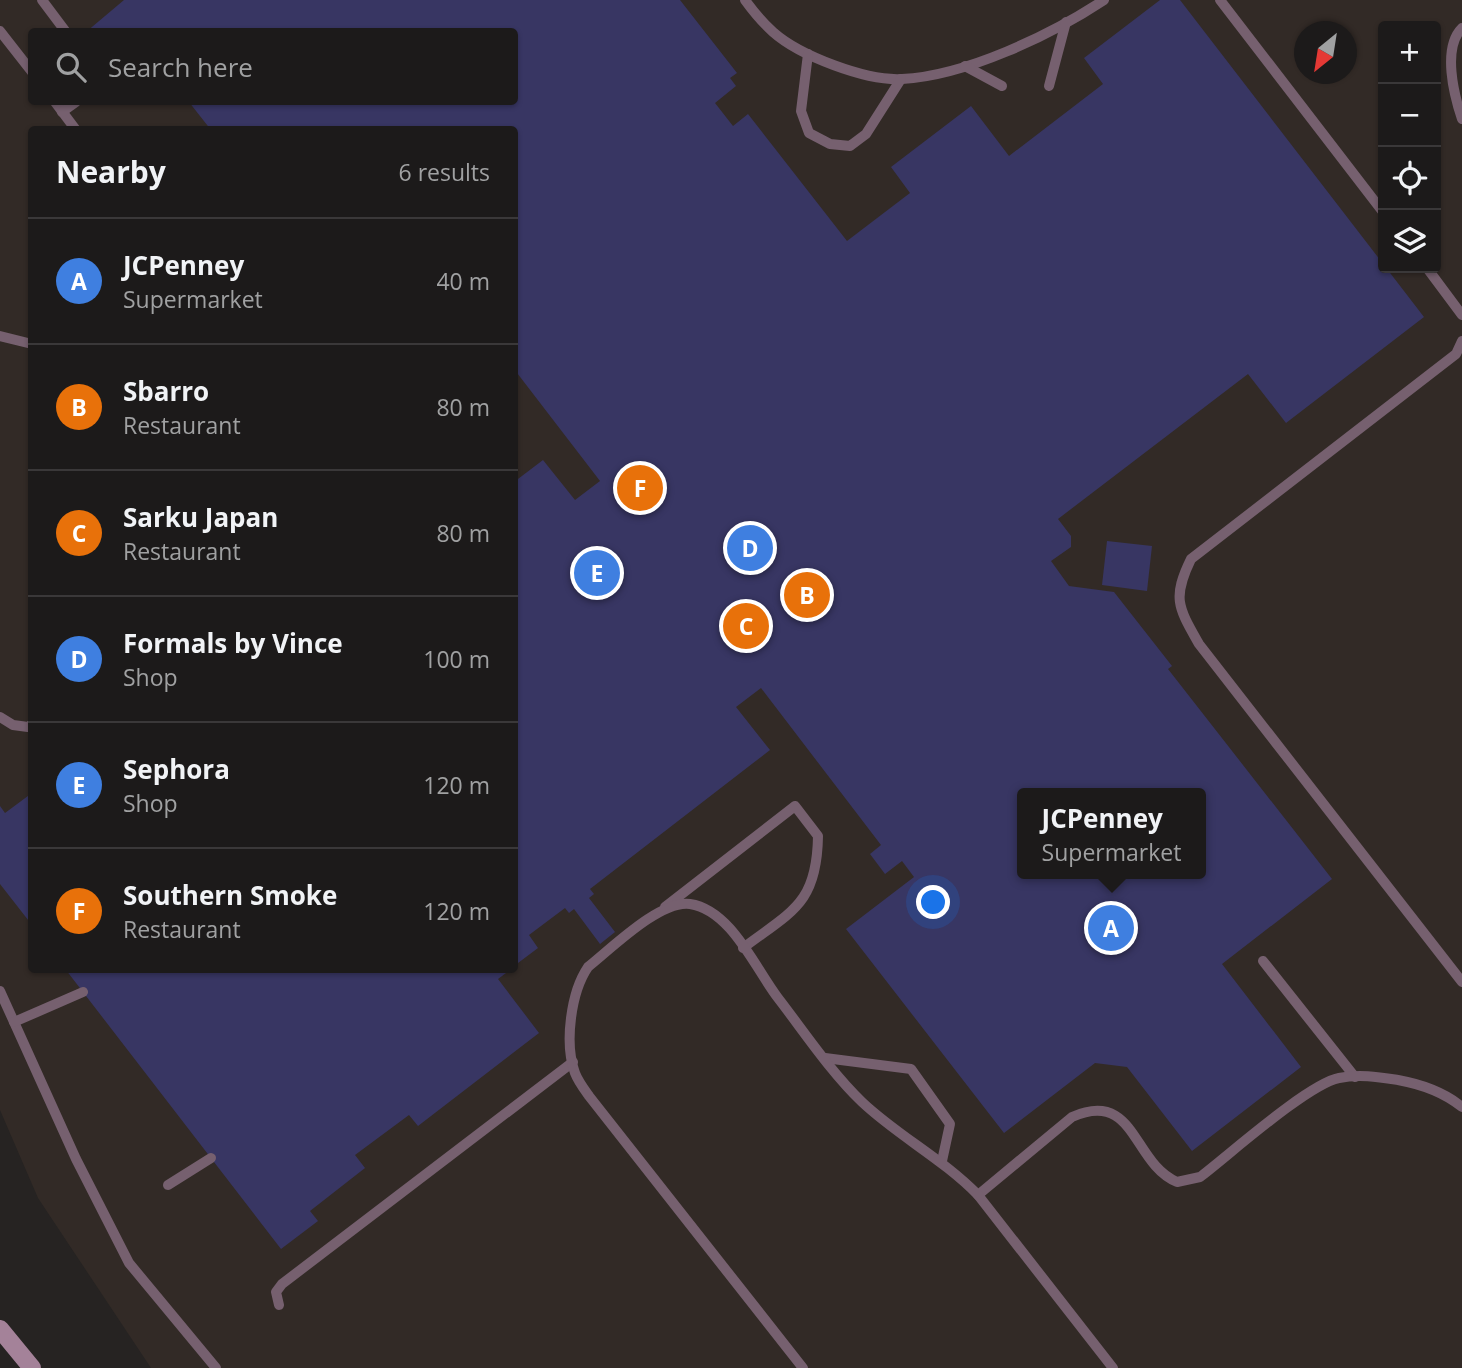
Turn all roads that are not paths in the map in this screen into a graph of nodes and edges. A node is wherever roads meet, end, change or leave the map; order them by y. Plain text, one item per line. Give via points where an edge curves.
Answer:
1 (42, 0) edge
2 (745, 0) edge
3 (1104, 0) edge
4 (1220, 0) edge
5 (1066, 22) junction
6 (63, 28) edge
7 (1462, 28) edge
8 (0, 31) edge
9 (808, 54) junction
10 (965, 65) junction
11 (28, 67) edge
12 (901, 79) junction
13 (1002, 86) dead end
14 (1049, 86) dead end
15 (57, 105) edge
16 (72, 105) edge
17 (62, 112) junction
18 (1462, 119) edge
19 (73, 126) edge
20 (1381, 210) edge
21 (1431, 273) edge
22 (1462, 315) edge
23 (0, 336) edge
24 (1462, 341) edge
25 (28, 343) edge
26 (0, 717) edge
27 (28, 727) edge
28 (662, 909) junction
29 (743, 948) junction
30 (1263, 961) dead end
31 (1462, 982) edge
32 (0, 991) edge
33 (83, 992) dead end
34 (14, 1022) junction
35 (825, 1058) junction
36 (573, 1062) junction
37 (1355, 1077) junction
38 (1462, 1107) edge
39 (211, 1158) dead end
40 (942, 1161) junction
41 (168, 1185) dead end
42 (978, 1195) junction
43 (279, 1305) dead end
44 (0, 1329) edge
45 (32, 1368) edge
46 (216, 1368) edge
47 (803, 1368) edge
48 (1113, 1368) edge

1 - 6 lane
2 - 9 lane via 774,33
3 - 5 lane
4 - 20 lane
5 - 10 lane
5 - 14 lane
7 - 18 lane via 1452,49
8 - 11 lane
9 - 12 lane
9 - 12 lane via 801,111 808,133 830,144 850,146 866,134
10 - 12 lane
10 - 13 lane
15 - 17 lane
16 - 17 lane
17 - 19 lane
21 - 22 lane
23 - 25 lane
24 - 31 lane via 1456,354 1191,559 1178,586 1182,615 1199,643
26 - 27 lane
28 - 29 lane via 687,904 713,911
28 - 29 lane via 795,806 818,836 813,882 803,902
28 - 36 lane via 580,978 573,1012
29 - 35 lane
30 - 37 lane
32 - 34 lane
33 - 34 lane
34 - 46 lane via 129,1263
35 - 40 lane via 862,1102
35 - 40 lane via 911,1069 950,1124
36 - 43 lane via 282,1284 276,1292
36 - 47 lane via 589,1096
37 - 38 lane via 1407,1082
37 - 42 lane via 1337,1078 1311,1091 1188,1181 1167,1178 1117,1116 1088,1110 1072,1117
39 - 41 lane
40 - 42 lane
42 - 48 lane
44 - 45 street

